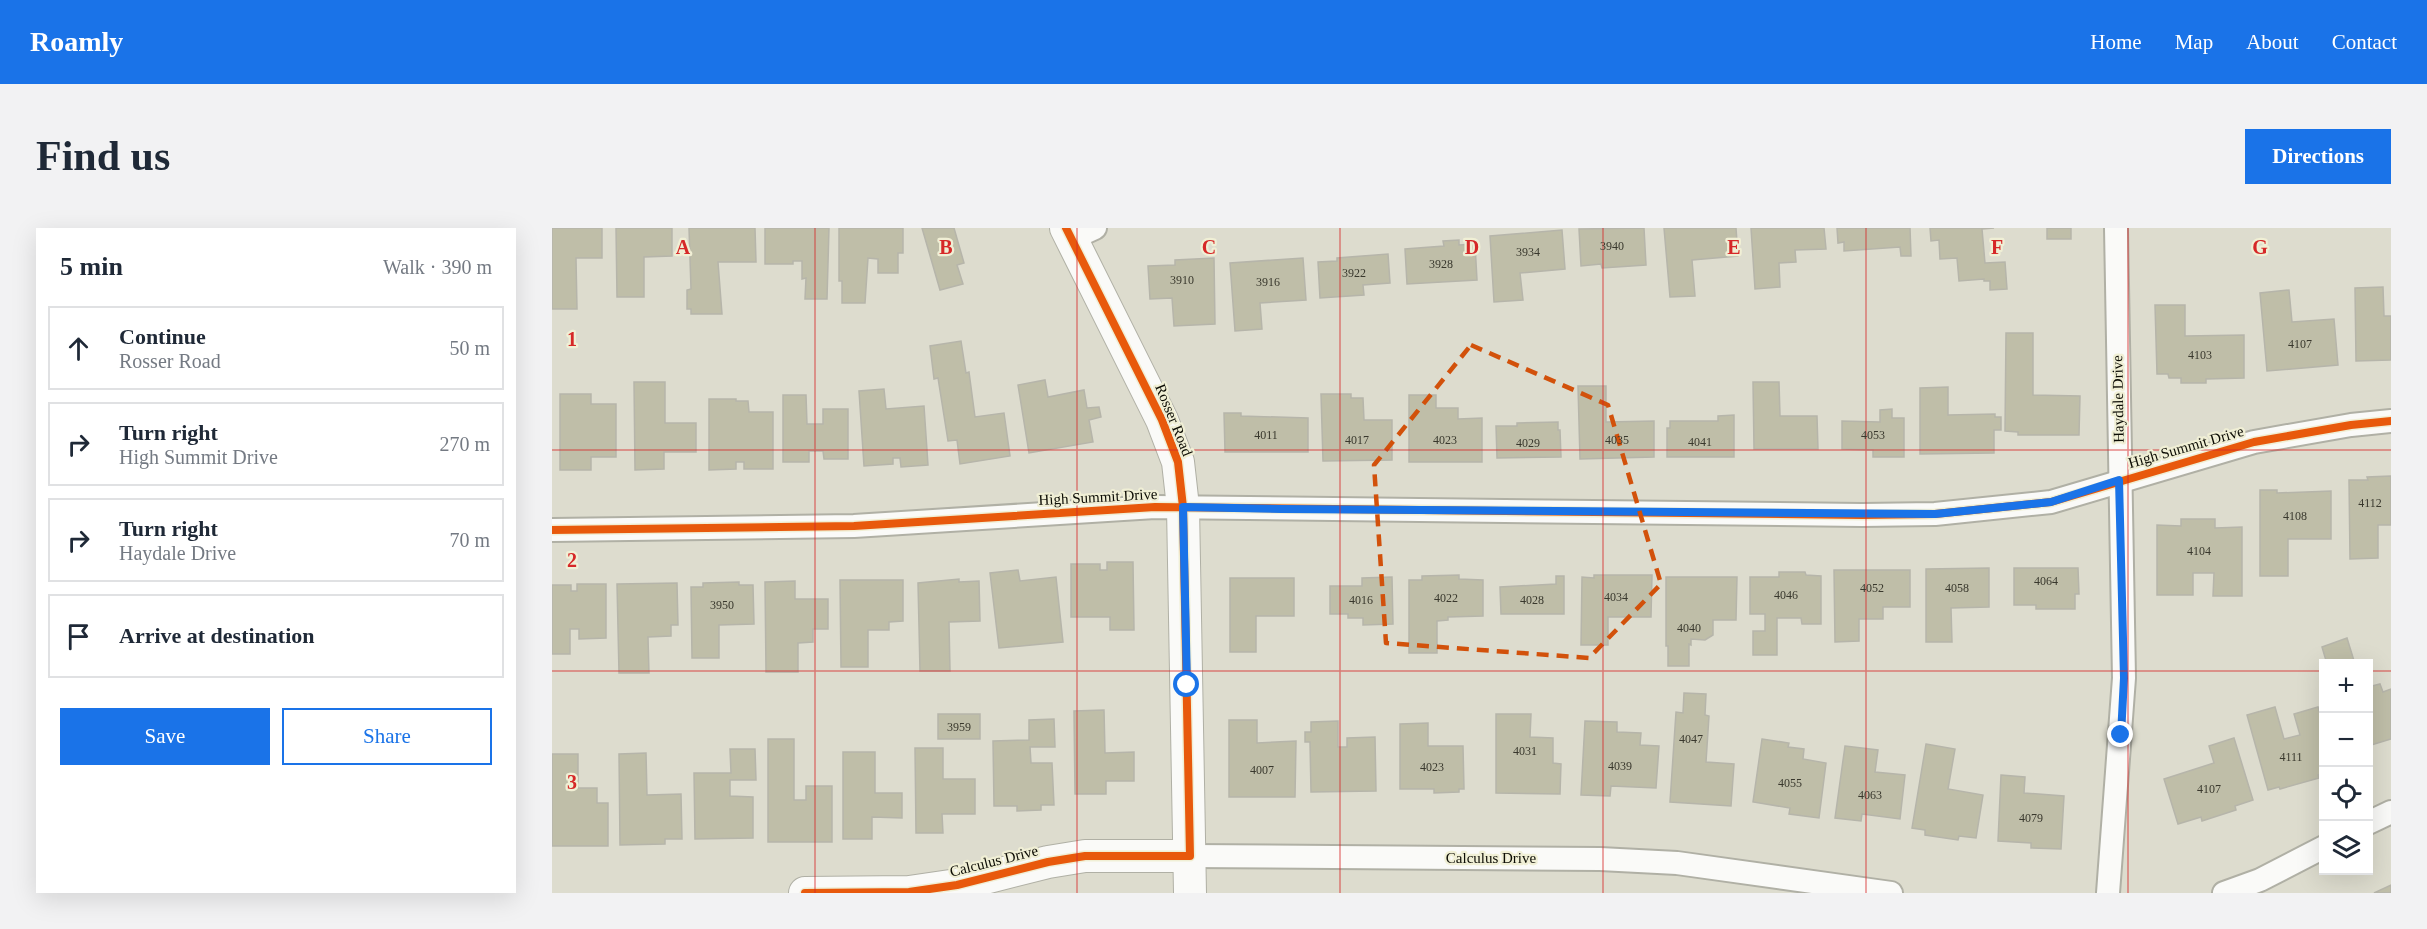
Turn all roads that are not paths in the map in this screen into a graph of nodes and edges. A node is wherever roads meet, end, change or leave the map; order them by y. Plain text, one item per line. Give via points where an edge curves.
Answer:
1 (2116, 228) edge
2 (1078, 232) edge
3 (2391, 421) edge
4 (2119, 480) junction
5 (1183, 507) junction
6 (552, 530) edge
7 (2391, 812) edge
8 (2372, 821) edge
9 (2319, 850) edge
10 (1190, 856) junction
11 (856, 892) edge
12 (805, 893) edge
13 (1190, 893) edge
14 (1891, 893) edge
15 (2108, 893) edge
16 (2224, 893) edge

1 - 4 street, Haydale Drive
2 - 5 street, Rosser Road via 1162,420 1178,462
3 - 4 street, High Summit Drive via 2254,442
4 - 5 street, High Summit Drive via 2051,502 1935,514
4 - 15 street, Haydale Drive via 2124,678
5 - 6 street, High Summit Drive via 854,526
5 - 10 street, Rosser Road
7 - 8 street
9 - 16 street via 2260,880
10 - 11 street, Calculus Drive via 1085,856 909,892
10 - 13 street, Rosser Road
10 - 14 street, Calculus Drive via 1677,863
11 - 12 street, Calculus Drive

